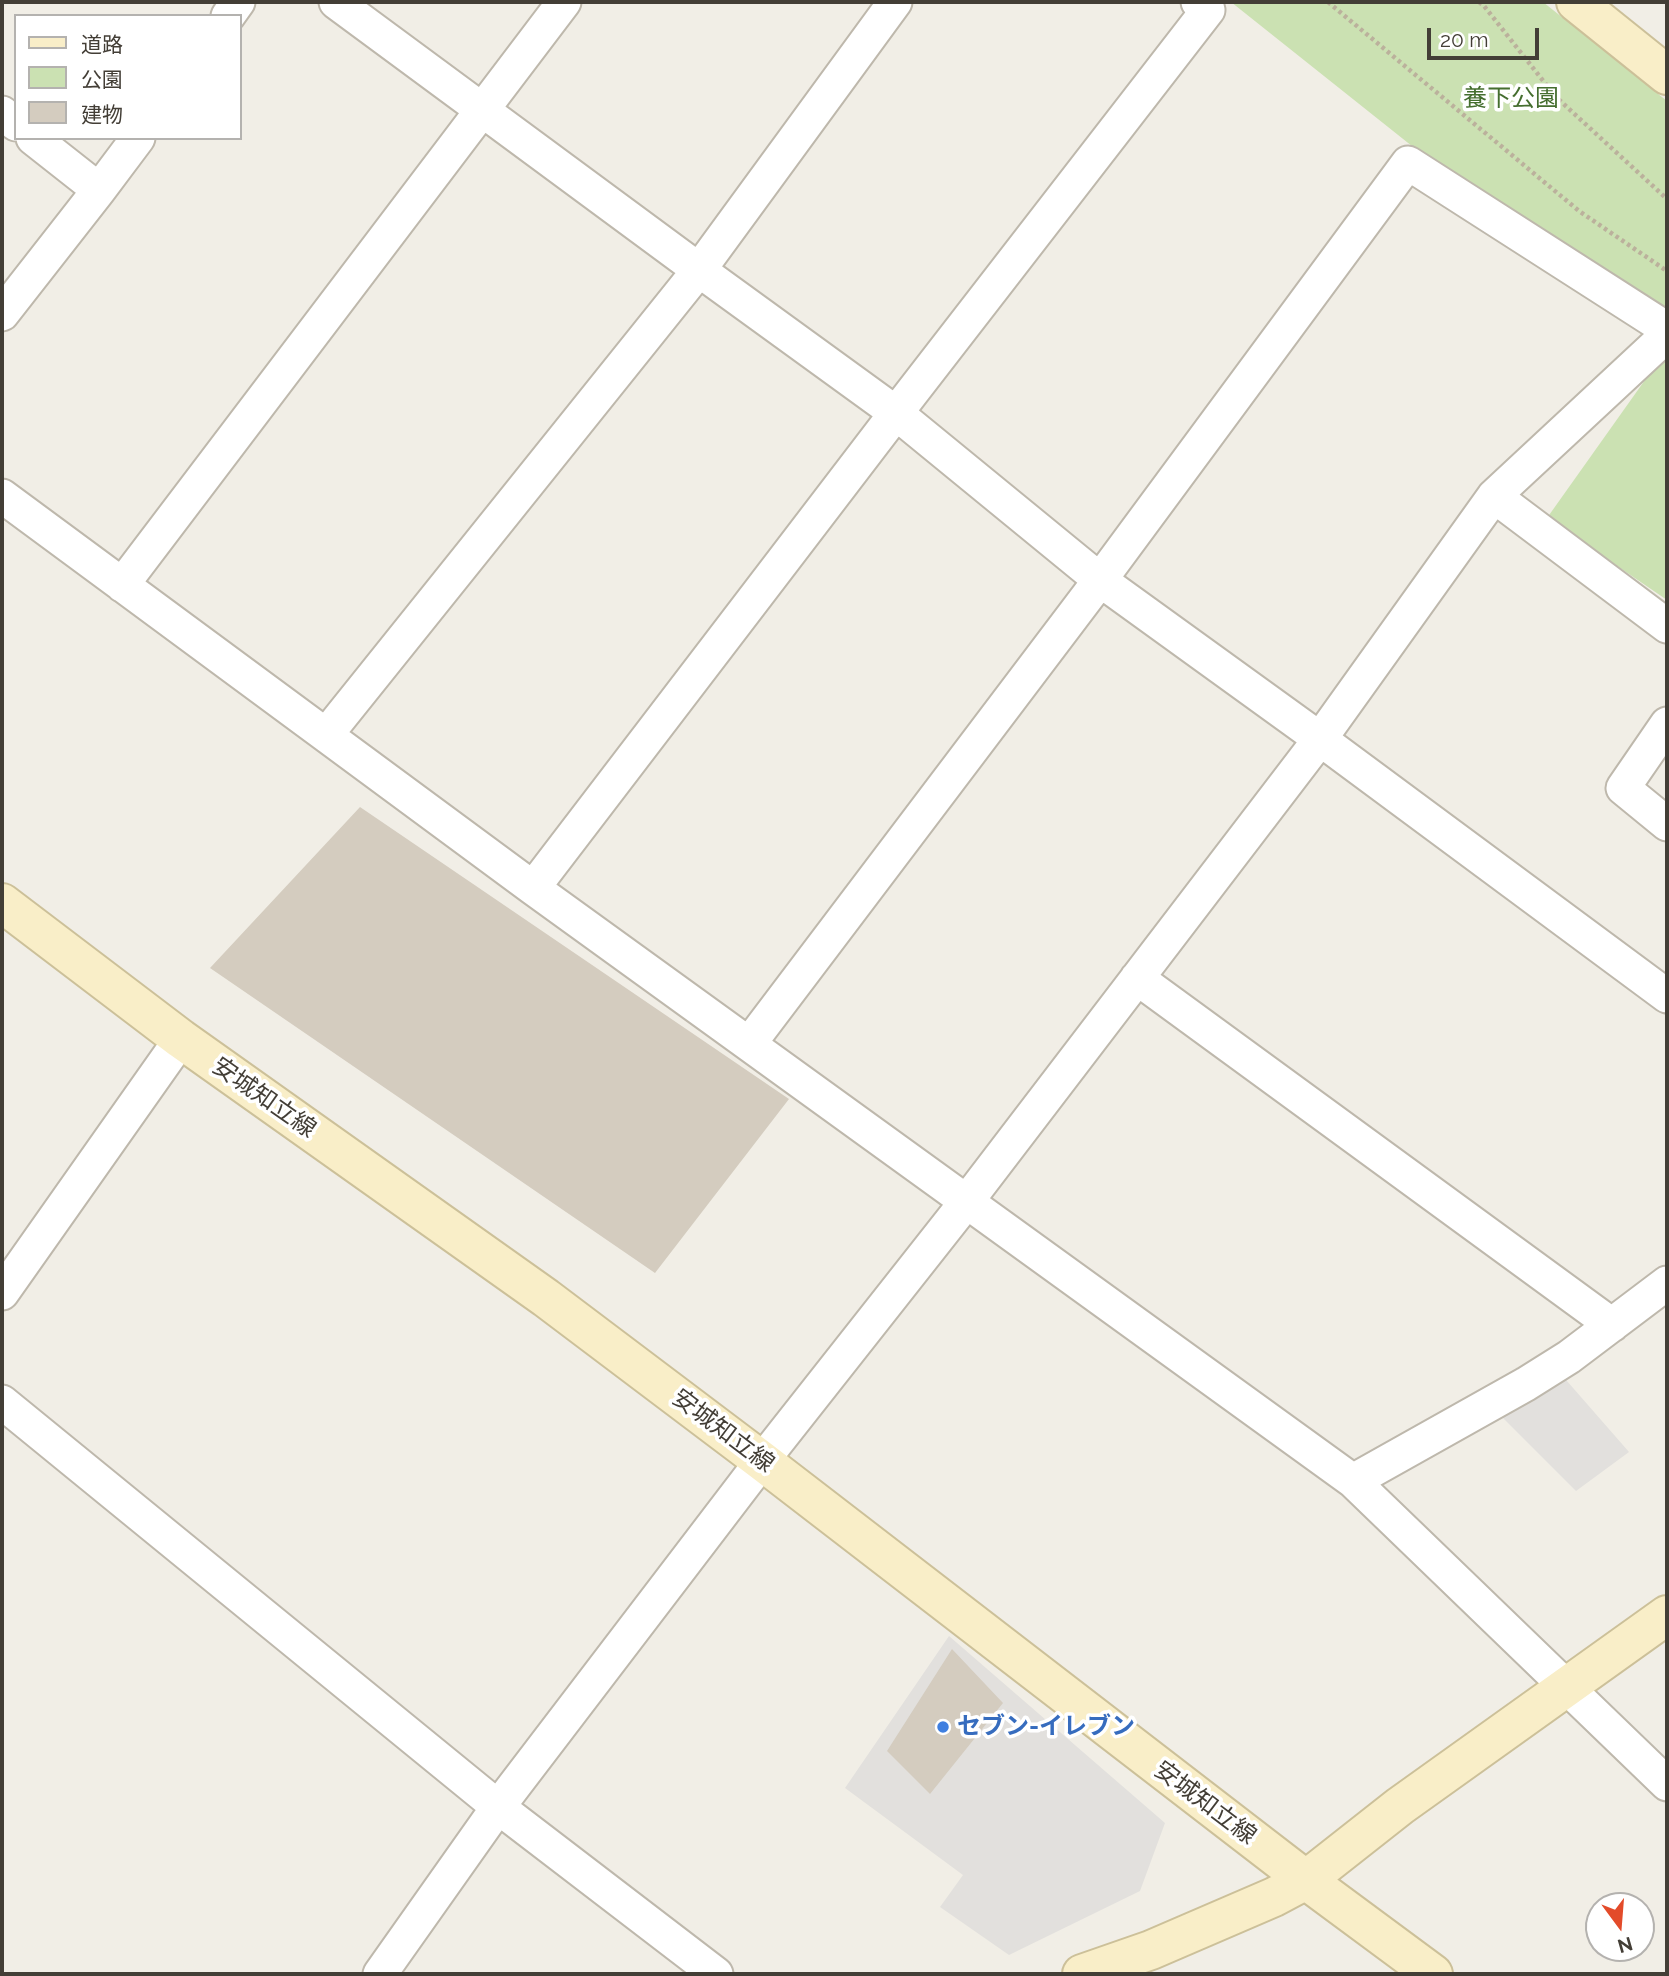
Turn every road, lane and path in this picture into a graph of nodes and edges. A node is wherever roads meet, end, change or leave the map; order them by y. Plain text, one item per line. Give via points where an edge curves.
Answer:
1 (336, 2) edge
2 (564, 2) edge
3 (895, 2) edge
4 (1198, 2) edge
5 (1328, 2) edge
6 (1479, 2) edge
7 (1576, 2) edge
8 (1667, 75) edge
9 (482, 110) junction
10 (36, 140) edge
11 (136, 140) edge
12 (99, 190) junction
13 (1667, 199) edge
14 (699, 270) junction
15 (1667, 271) edge
16 (2, 314) edge
17 (1667, 329) edge
18 (1667, 335) edge
19 (896, 413) junction
20 (2, 496) edge
21 (1494, 496) junction
22 (1100, 580) junction
23 (122, 584) junction
24 (1667, 626) edge
25 (1667, 724) edge
26 (326, 735) junction
27 (1320, 739) junction
28 (1667, 824) edge
29 (533, 888) junction
30 (2, 903) edge
31 (1137, 978) junction
32 (1667, 996) edge
33 (181, 1039) junction
34 (749, 1044) junction
35 (967, 1201) junction
36 (1667, 1283) edge
37 (2, 1293) edge
38 (1612, 1325) junction
39 (2, 1402) edge
40 (762, 1461) junction
41 (1353, 1481) junction
42 (1667, 1615) edge
43 (1567, 1688) junction
44 (1667, 1784) edge
45 (498, 1807) junction
46 (1307, 1880) junction
47 (380, 1974) edge
48 (716, 1974) edge
49 (1083, 1974) edge
50 (1433, 1974) edge

1 - 9 street
2 - 9 street
3 - 14 street
4 - 19 street via 1208,10
5 - 15 path via 1578,211
6 - 13 path via 1556,97
7 - 8 main road
9 - 14 street
9 - 23 street
10 - 12 street
11 - 12 street
12 - 16 street
14 - 19 street
14 - 26 street
17 - 22 street via 1408,163
18 - 21 street
19 - 22 street
19 - 29 street
20 - 23 street
21 - 24 street
21 - 27 street
22 - 27 street
22 - 34 street
23 - 26 street
25 - 28 street via 1623,789
26 - 29 street
27 - 31 street
27 - 32 street
29 - 34 street
30 - 33 main road, 安城知立線
31 - 35 street
31 - 38 street
33 - 37 street
33 - 40 main road, 安城知立線 via 546,1298
34 - 35 street
35 - 40 street
35 - 41 street
36 - 38 street
38 - 41 street via 1526,1384
39 - 45 street
40 - 45 street
40 - 46 main road, 安城知立線
41 - 43 street
42 - 43 main road
43 - 44 street
43 - 46 main road via 1400,1806
45 - 47 street
45 - 48 street
46 - 49 main road via 1151,1950
46 - 50 main road, 安城知立線

